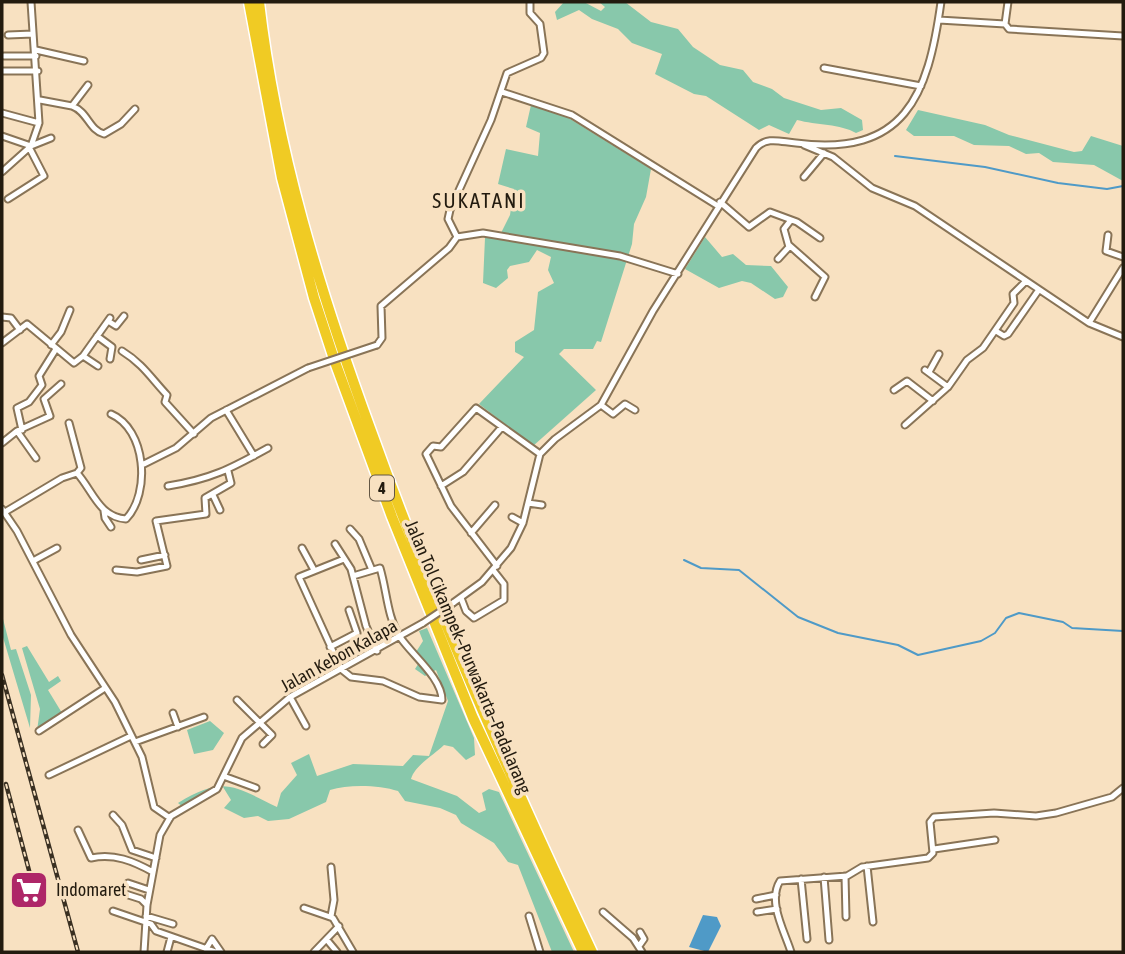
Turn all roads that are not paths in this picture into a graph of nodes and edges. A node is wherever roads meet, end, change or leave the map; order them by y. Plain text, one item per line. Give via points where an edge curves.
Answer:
1 (31, 2) edge
2 (249, 2) edge
3 (259, 2) edge
4 (530, 2) edge
5 (942, 2) edge
6 (1008, 2) edge
7 (939, 20) junction
8 (1005, 24) junction
9 (33, 34) junction
10 (8, 35) dead end
11 (1123, 36) edge
12 (36, 53) junction
13 (4, 56) dead end
14 (85, 61) dead end
15 (824, 68) dead end
16 (2, 71) edge
17 (38, 71) junction
18 (88, 85) dead end
19 (921, 86) junction
20 (502, 92) junction
21 (40, 100) junction
22 (72, 106) junction
23 (135, 109) dead end
24 (2, 113) edge
25 (39, 123) junction
26 (2, 136) edge
27 (51, 138) dead end
28 (802, 144) junction
29 (30, 147) junction
30 (824, 153) junction
31 (2, 172) edge
32 (804, 177) dead end
33 (8, 199) dead end
34 (719, 204) junction
35 (791, 220) junction
36 (1108, 235) dead end
37 (457, 237) junction
38 (820, 238) dead end
39 (789, 245) junction
40 (1123, 257) edge
41 (778, 259) dead end
42 (1123, 268) edge
43 (678, 274) junction
44 (1025, 282) junction
45 (1038, 291) junction
46 (815, 297) dead end
47 (69, 310) dead end
48 (124, 316) dead end
49 (2, 317) edge
50 (1089, 323) junction
51 (20, 330) junction
52 (996, 331) junction
53 (97, 336) junction
54 (1123, 337) edge
55 (2, 344) edge
56 (53, 347) junction
57 (122, 351) dead end
58 (939, 354) dead end
59 (83, 356) junction
60 (110, 359) dead end
61 (98, 366) dead end
62 (61, 384) dead end
63 (948, 387) junction
64 (894, 390) dead end
65 (933, 401) junction
66 (601, 405) junction
67 (226, 410) junction
68 (635, 410) dead end
69 (111, 414) dead end
70 (69, 423) dead end
71 (905, 425) dead end
72 (501, 428) junction
73 (19, 431) junction
74 (194, 434) junction
75 (2, 443) edge
76 (268, 448) dead end
77 (541, 454) junction
78 (254, 456) junction
79 (36, 458) dead end
80 (144, 464) junction
81 (228, 471) junction
82 (77, 473) junction
83 (168, 485) dead end
84 (441, 486) junction
85 (213, 495) junction
86 (528, 503) junction
87 (495, 505) dead end
88 (542, 505) dead end
89 (220, 510) dead end
90 (3, 511) edge
91 (104, 511) junction
92 (512, 517) dead end
93 (523, 523) junction
94 (111, 527) dead end
95 (350, 529) dead end
96 (471, 533) junction
97 (335, 544) dead end
98 (57, 548) dead end
99 (302, 548) dead end
100 (165, 555) junction
101 (344, 559) junction
102 (141, 560) dead end
103 (33, 561) junction
104 (495, 568) junction
105 (117, 569) dead end
106 (314, 570) junction
107 (372, 570) junction
108 (353, 576) junction
109 (461, 597) junction
110 (349, 610) dead end
111 (401, 638) junction
112 (330, 647) junction
113 (377, 651) junction
114 (341, 669) junction
115 (106, 688) junction
116 (290, 697) junction
117 (237, 700) dead end
118 (173, 713) dead end
119 (204, 717) dead end
120 (259, 723) junction
121 (306, 726) dead end
122 (178, 727) junction
123 (39, 731) dead end
124 (131, 736) junction
125 (135, 742) junction
126 (263, 744) dead end
127 (49, 775) dead end
128 (226, 777) junction
129 (256, 788) dead end
130 (1123, 789) edge
131 (113, 815) dead end
132 (170, 818) junction
133 (78, 831) dead end
134 (995, 840) dead end
135 (934, 849) junction
136 (156, 858) junction
137 (867, 866) junction
138 (331, 867) dead end
139 (153, 872) junction
140 (845, 876) junction
141 (824, 877) junction
142 (801, 879) junction
143 (128, 883) dead end
144 (149, 890) junction
145 (116, 891) dead end
146 (776, 895) junction
147 (756, 899) dead end
148 (147, 905) junction
149 (304, 908) dead end
150 (777, 909) junction
151 (113, 911) dead end
152 (603, 912) dead end
153 (757, 912) dead end
154 (331, 916) junction
155 (529, 916) dead end
156 (846, 917) dead end
157 (146, 919) junction
158 (873, 922) dead end
159 (173, 924) dead end
160 (339, 926) junction
161 (640, 932) dead end
162 (171, 937) junction
163 (807, 939) dead end
164 (327, 940) junction
165 (829, 940) dead end
166 (196, 945) junction
167 (639, 946) junction
168 (205, 949) junction
169 (144, 952) edge
170 (167, 952) edge
171 (193, 952) edge
172 (218, 952) edge
173 (314, 952) edge
174 (337, 952) edge
175 (353, 952) edge
176 (540, 952) edge
177 (583, 952) edge
178 (592, 952) edge
179 (642, 952) edge
180 (791, 952) edge

1 - 9 street
2 - 177 highway, Jalan Tol Cikampek–Purwakarta–Padalarang / 4 via 282,178 335,362 473,718
3 - 178 highway, Jalan Tol Cikampek–Purwakarta–Padalarang / 4 via 306,240 344,359 434,597
4 - 20 street via 530,13 542,27 544,53 509,71
5 - 7 street
6 - 8 street
7 - 8 street
7 - 19 street
8 - 11 street via 1009,29
9 - 10 street
9 - 12 street
12 - 13 street
12 - 14 street
12 - 17 street
15 - 19 street
16 - 17 street
17 - 21 street
18 - 22 street
19 - 28 street via 912,105 879,135 850,144
20 - 34 street via 572,116
20 - 37 street via 450,210
21 - 22 street
21 - 25 street
22 - 23 street via 86,113 95,130 104,134
24 - 25 street
25 - 29 street
26 - 29 street
27 - 29 street
28 - 30 street
28 - 34 street via 760,143
29 - 31 street
29 - 33 street via 44,176
30 - 32 street
30 - 44 street via 866,184 949,226
34 - 35 street via 749,227 766,212
34 - 43 street
35 - 38 street
35 - 39 street via 784,229
36 - 40 street via 1106,251
37 - 43 street via 483,233 620,256
37 - 67 street, bridge via 381,306 382,338 377,345 308,368
39 - 41 street
39 - 46 street via 825,277
42 - 50 street
43 - 66 street
44 - 45 street
44 - 52 street via 1013,294 1014,303
45 - 50 street
45 - 52 street via 1008,334
47 - 56 street
48 - 53 street via 117,326 108,319
49 - 51 street via 11,318
50 - 54 street
51 - 55 street
51 - 56 street via 27,324
52 - 63 street
53 - 59 street
53 - 60 street via 112,347
56 - 59 street via 74,363
56 - 73 street via 39,376 42,385 29,402 17,408
57 - 74 street via 145,367 167,395 165,402
58 - 63 street via 927,371
59 - 61 street
62 - 73 street via 44,399 50,416
63 - 65 street
64 - 65 street via 905,380
65 - 71 street
66 - 68 street via 613,414 625,404
66 - 77 street
67 - 74 street
67 - 78 street
69 - 80 street via 126,422
70 - 82 street via 81,468
72 - 77 street
72 - 84 street via 463,472
72 - 84 street via 476,408 441,447 433,446 427,452
73 - 75 street
73 - 79 street
74 - 80 street
76 - 78 street
77 - 86 street, Jalan Kebon Kalapa
78 - 81 street
80 - 91 street via 129,517 116,518
81 - 83 street via 202,481
81 - 85 street via 231,483
82 - 90 street
82 - 91 street
84 - 96 street
85 - 89 street
85 - 100 street via 204,500 206,514 156,521
86 - 88 street
86 - 93 street, Jalan Kebon Kalapa
87 - 96 street
90 - 103 street
91 - 94 street
92 - 93 street
93 - 104 street, Jalan Kebon Kalapa
95 - 107 street
96 - 104 street
97 - 101 street
98 - 103 street
99 - 106 street
100 - 102 street
100 - 105 street via 166,567 137,572
101 - 106 street
101 - 108 street
103 - 115 street via 71,635
104 - 109 street, Jalan Kebon Kalapa
104 - 109 street via 504,584 504,600 474,618
106 - 112 street via 299,580
107 - 108 street
107 - 111 street via 381,569 390,616
108 - 113 street
109 - 111 street, Jalan Kebon Kalapa, bridge
110 - 112 street via 357,633
111 - 113 street, Jalan Kebon Kalapa
111 - 114 street via 434,681 442,700 419,697 383,681 351,677
112 - 114 street
113 - 114 street, Jalan Kebon Kalapa
114 - 116 street, Jalan Kebon Kalapa
115 - 123 street
115 - 124 street
116 - 120 street, Jalan Kebon Kalapa
116 - 121 street
117 - 120 street
118 - 122 street
119 - 122 street
120 - 126 street via 272,735
120 - 128 street, Jalan Kebon Kalapa via 239,742
122 - 125 street
124 - 125 street
124 - 127 street
125 - 132 street via 154,807
128 - 129 street
128 - 132 street, Jalan Kebon Kalapa via 217,789
130 - 135 street via 1115,796 1036,816 934,817 929,826
131 - 136 street via 132,850
132 - 136 street via 160,835
133 - 139 street via 91,858 124,858
134 - 135 street
135 - 137 street via 928,858 914,862
136 - 139 street
137 - 140 street
137 - 158 street
138 - 154 street
139 - 144 street
140 - 141 street
140 - 156 street
141 - 142 street
141 - 165 street
142 - 146 street via 780,881
142 - 163 street
143 - 144 street
144 - 148 street
145 - 148 street
146 - 147 street
146 - 150 street
148 - 157 street
149 - 154 street
150 - 153 street
150 - 180 street
151 - 157 street
152 - 167 street
154 - 160 street
155 - 176 street
157 - 159 street
157 - 162 street via 155,931
157 - 169 street
160 - 164 street
160 - 175 street
161 - 167 street via 644,939
162 - 166 street
162 - 170 street
164 - 173 street
164 - 174 street
166 - 168 street
166 - 171 street
167 - 179 street
168 - 172 street
168 - 172 street via 212,939

